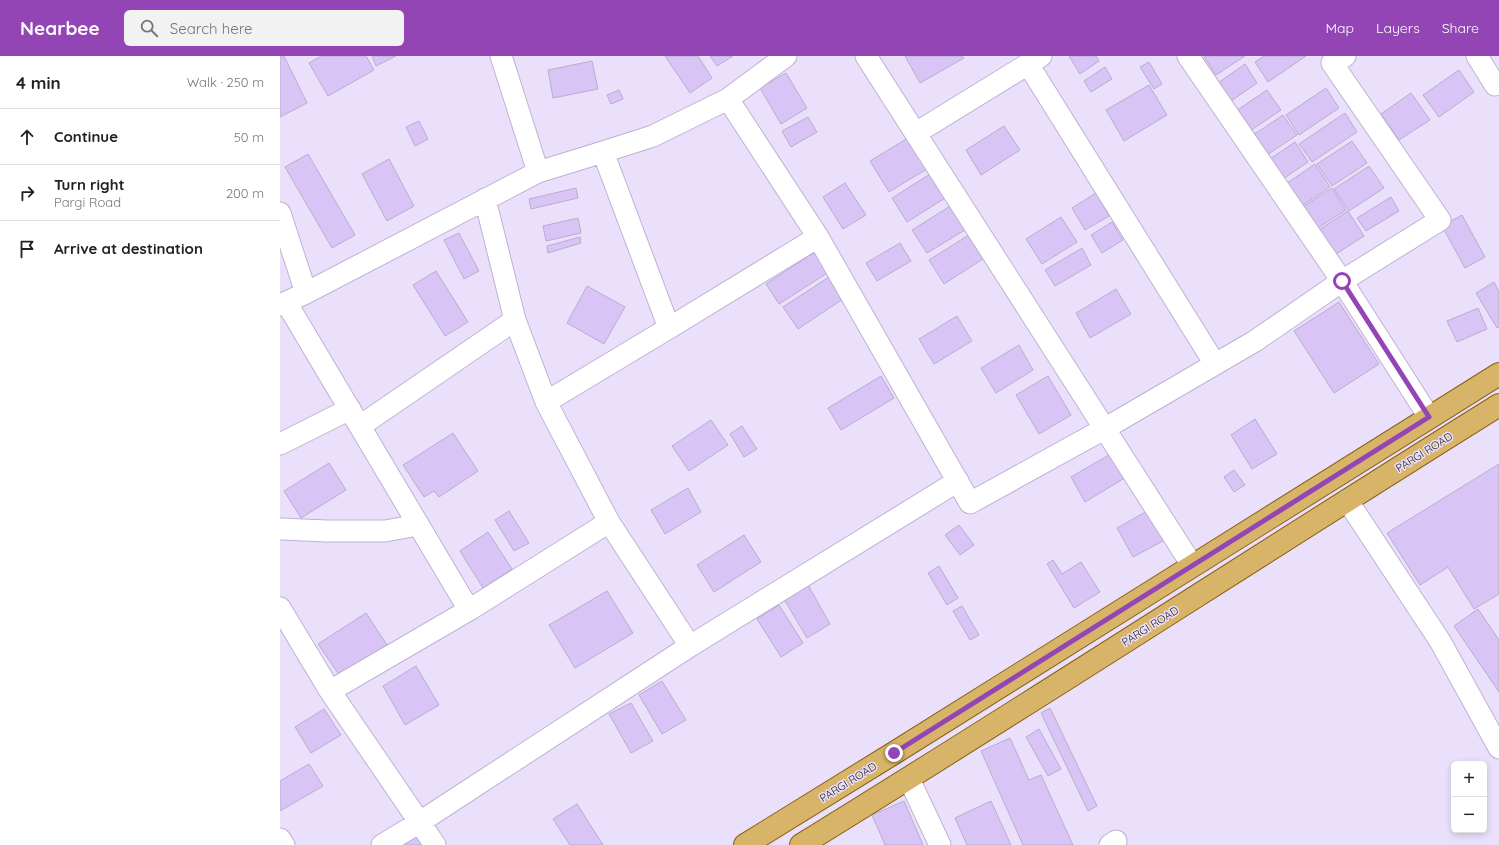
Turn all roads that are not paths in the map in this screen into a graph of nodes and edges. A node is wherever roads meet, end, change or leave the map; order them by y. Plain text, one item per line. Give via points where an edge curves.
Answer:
1 (501, 56) edge
2 (786, 56) edge
3 (866, 56) edge
4 (1188, 56) edge
5 (1477, 56) edge
6 (1335, 58) edge
7 (1035, 60) edge
8 (1495, 84) dead end
9 (728, 99) junction
10 (916, 133) junction
11 (603, 152) junction
12 (538, 172) junction
13 (485, 199) junction
14 (280, 213) edge
15 (818, 238) junction
16 (1342, 281) junction
17 (306, 293) junction
18 (283, 303) edge
19 (515, 320) junction
20 (669, 328) junction
21 (1215, 364) junction
22 (1499, 374) edge
23 (546, 402) junction
24 (1499, 405) edge
25 (355, 417) junction
26 (1429, 417) junction
27 (1104, 429) junction
28 (280, 444) edge
29 (958, 481) junction
30 (1347, 500) junction
31 (610, 522) junction
32 (418, 525) junction
33 (280, 529) edge
34 (1192, 565) junction
35 (280, 608) edge
36 (469, 610) junction
37 (286, 630) edge
38 (1083, 634) junction
39 (690, 646) junction
40 (1098, 659) junction
41 (330, 691) junction
42 (1499, 748) edge
43 (908, 779) junction
44 (420, 822) junction
45 (280, 839) edge
46 (284, 845) edge
47 (382, 845) edge
48 (435, 845) edge
49 (745, 845) edge
50 (801, 845) edge
51 (940, 845) edge

1 - 12 street
2 - 9 street
3 - 10 street
4 - 16 street
5 - 8 street
6 - 16 street via 1440,220
7 - 10 street
7 - 21 street
9 - 11 street via 652,136
9 - 15 street
10 - 27 street
11 - 12 street
11 - 20 street
12 - 13 street
13 - 17 street
13 - 19 street
14 - 17 street
15 - 20 street
15 - 29 street
16 - 21 street via 1255,341
16 - 26 street
17 - 18 street
18 - 25 street
19 - 23 street
19 - 25 street
20 - 23 street
21 - 27 street
22 - 26 main road, PARGI ROAD
23 - 31 street
24 - 30 main road, PARGI ROAD
25 - 28 street
25 - 32 street
26 - 34 main road, PARGI ROAD
27 - 29 street via 970,503
27 - 34 street
29 - 39 street
30 - 40 main road, PARGI ROAD
30 - 42 street via 1440,641
31 - 36 street
31 - 39 street
32 - 33 street via 385,531
32 - 36 street
34 - 38 main road, PARGI ROAD
35 - 37 street
36 - 41 street
37 - 41 street
38 - 40 main road
38 - 49 main road, PARGI ROAD
39 - 44 street
40 - 43 main road, PARGI ROAD
41 - 44 street
43 - 50 main road, PARGI ROAD
43 - 51 street
44 - 47 street
44 - 48 street
45 - 46 street

